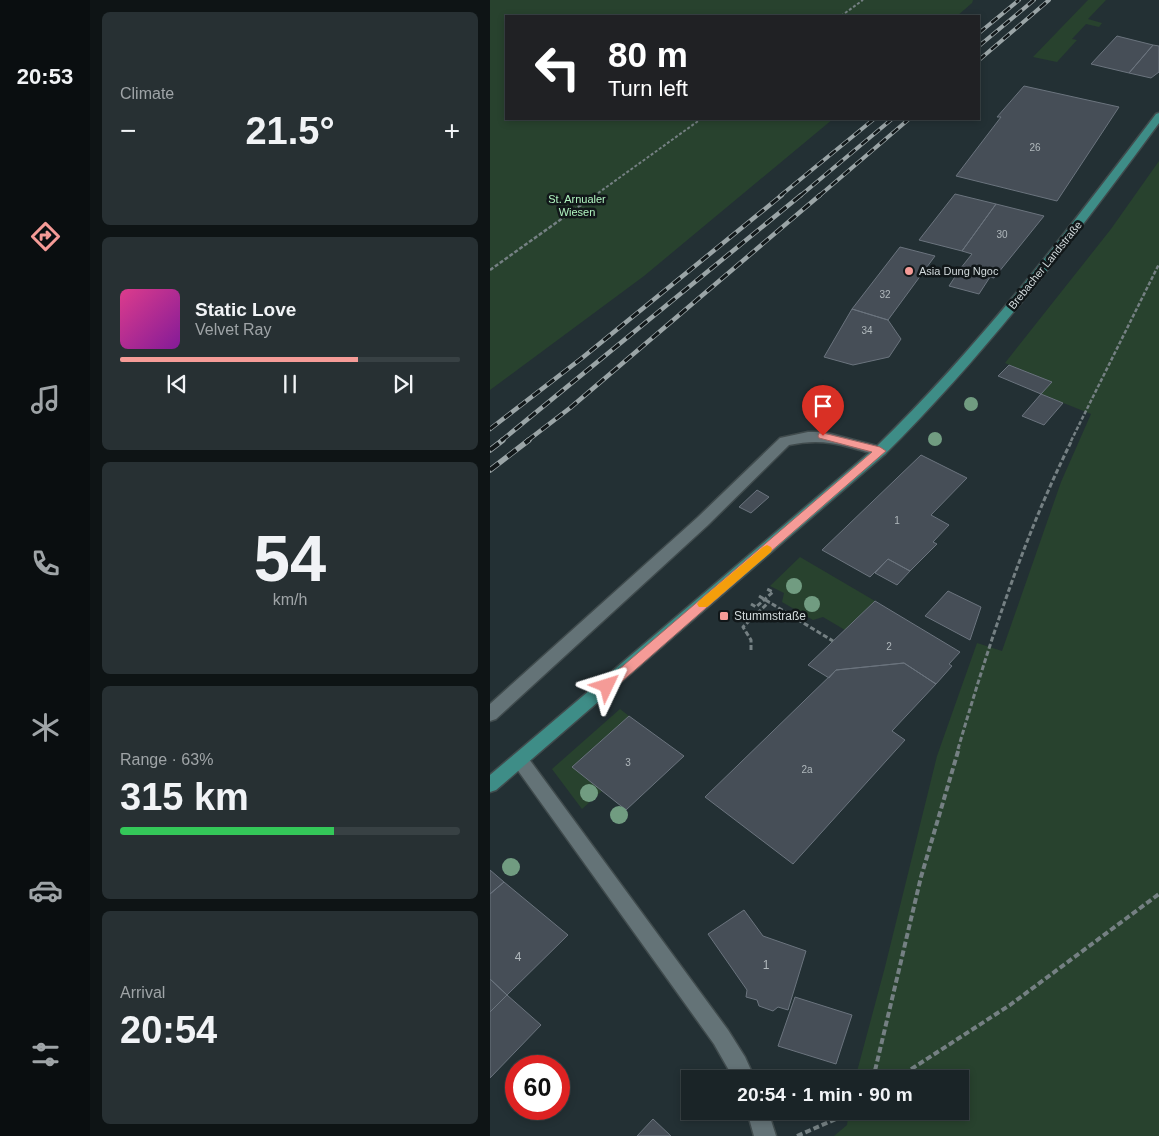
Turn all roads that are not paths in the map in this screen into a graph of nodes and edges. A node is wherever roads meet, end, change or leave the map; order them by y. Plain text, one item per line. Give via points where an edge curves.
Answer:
1 (1159, 116) edge
2 (880, 451) junction
3 (490, 714) edge
4 (520, 760) junction
5 (490, 785) edge
6 (740, 1070) edge
7 (760, 1120) edge
8 (765, 1136) edge

1 - 2 main road, Brebacher Landstraße via 1058,251 924,408
2 - 3 street via 823,436 785,442
2 - 4 main road, Brebacher Landstraße
4 - 5 main road, Brebacher Landstraße
4 - 6 street via 721,1037
7 - 8 street

